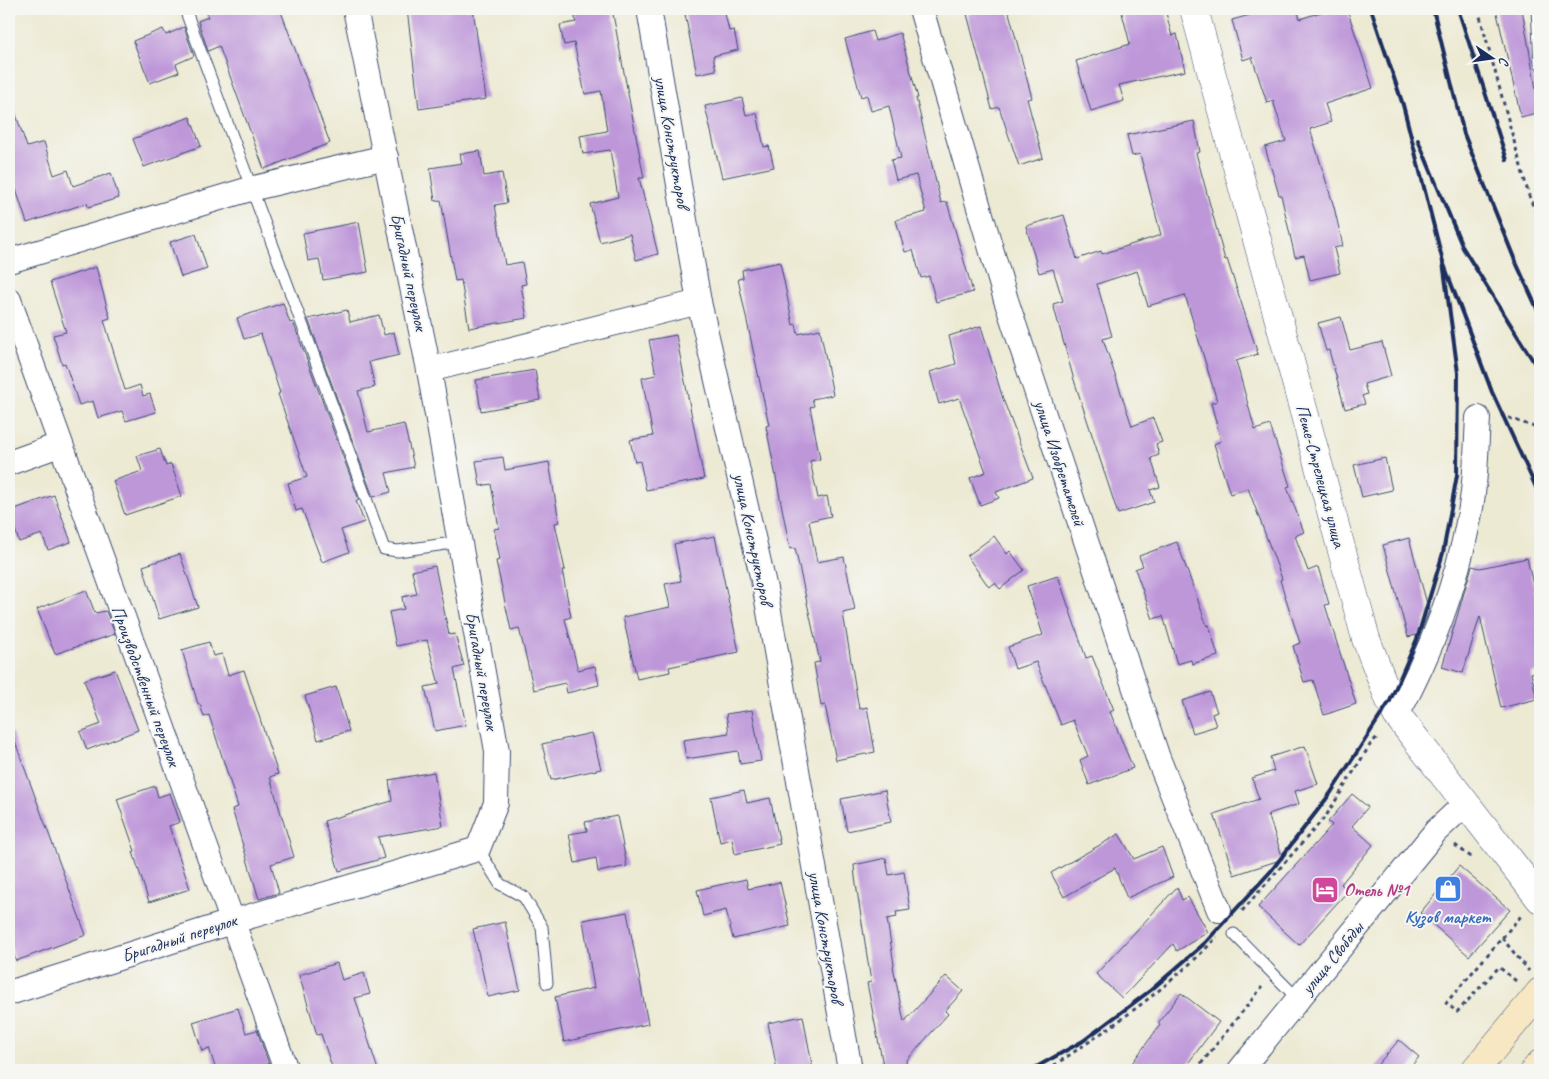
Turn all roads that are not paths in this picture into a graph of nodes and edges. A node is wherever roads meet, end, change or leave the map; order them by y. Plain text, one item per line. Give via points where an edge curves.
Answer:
1 (185, 9) edge
2 (356, 9) edge
3 (649, 9) edge
4 (921, 9) edge
5 (1194, 9) edge
6 (1537, 9) edge
7 (1540, 63) edge
8 (386, 157) junction
9 (250, 189) junction
10 (9, 260) edge
11 (9, 300) edge
12 (699, 302) junction
13 (429, 370) junction
14 (1478, 418) road end
15 (59, 445) junction
16 (9, 463) edge
17 (459, 542) junction
18 (1398, 715) junction
19 (1465, 804) junction
20 (478, 849) junction
21 (1532, 906) edge
22 (1218, 910) dead end
23 (231, 922) junction
24 (1234, 934) dead end
25 (547, 983) dead end
26 (1531, 984) edge
27 (9, 993) edge
28 (1298, 1000) junction
29 (1540, 1064) edge
30 (286, 1070) edge
31 (850, 1070) edge
32 (1240, 1070) edge
33 (1475, 1070) edge
34 (1535, 1070) edge

1 - 9 lane
2 - 8 street, Бригадный переулок
3 - 12 street, улица Конструкторов
4 - 22 street, улица Изобретателей via 1006,300 1158,758
5 - 18 street, Пеше-Стрелецкая улица via 1366,639
6 - 7 lane
8 - 9 street
8 - 13 street, Бригадный переулок
9 - 10 street
9 - 17 lane via 318,363 384,549 398,551
11 - 15 street, Производственный переулок
12 - 13 street
12 - 31 street, улица Конструкторов via 765,589
13 - 17 street, Бригадный переулок
14 - 18 street via 1474,483 1463,543 1430,645
15 - 16 street
15 - 23 street, Производственный переулок
17 - 20 street, Бригадный переулок via 497,751 496,804
18 - 19 street, Пеше-Стрелецкая улица
19 - 21 street, Пеше-Стрелецкая улица
19 - 28 street, улица Свободы via 1436,831
20 - 23 street, Бригадный переулок
20 - 25 lane via 500,884 524,897 542,927
23 - 27 street, Бригадный переулок
23 - 30 street, Производственный переулок
24 - 28 lane
26 - 33 main road
28 - 32 street, улица Свободы
29 - 34 main road

